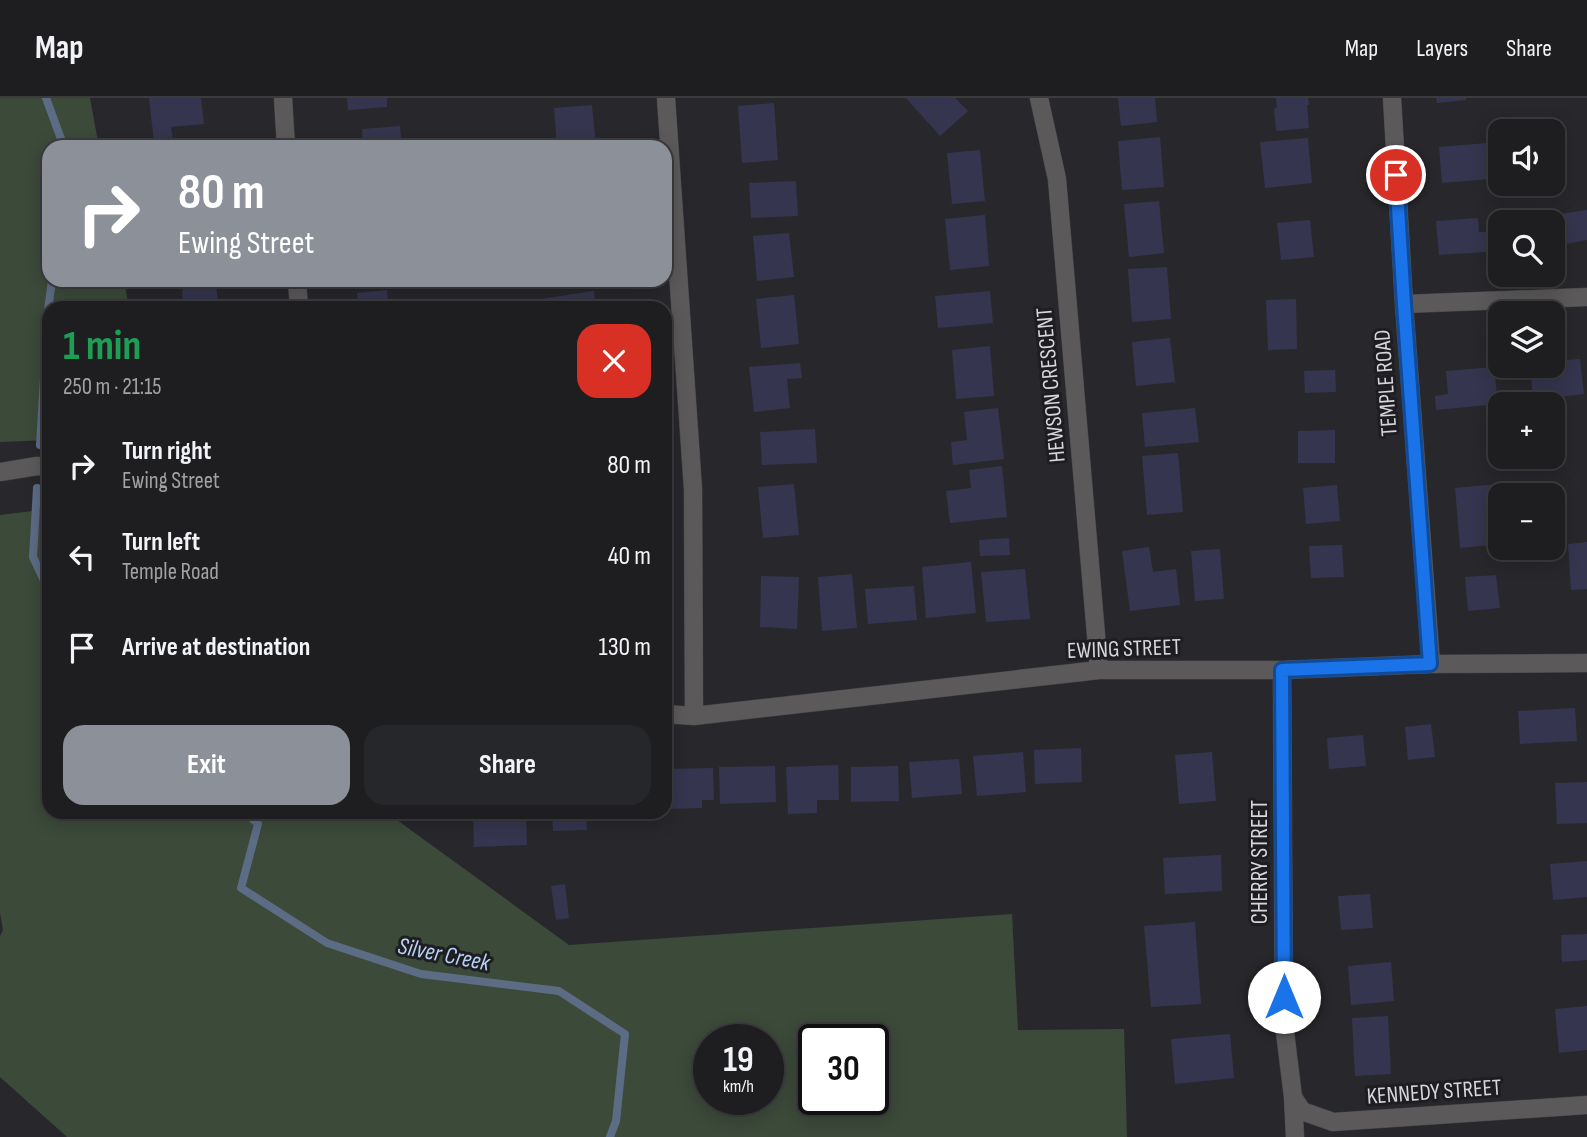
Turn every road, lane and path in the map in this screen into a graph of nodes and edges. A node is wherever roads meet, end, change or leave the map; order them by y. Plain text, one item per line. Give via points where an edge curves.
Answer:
1 (283, 98) edge
2 (666, 98) edge
3 (1039, 98) edge
4 (1392, 98) edge
5 (286, 140) edge
6 (669, 140) edge
7 (672, 188) edge
8 (1587, 297) edge
9 (1404, 304) junction
10 (42, 466) edge
11 (0, 472) edge
12 (1587, 663) edge
13 (1430, 664) junction
14 (1098, 670) junction
15 (1282, 670) junction
16 (672, 714) edge
17 (694, 716) junction
18 (1293, 1097) junction
19 (1587, 1105) edge
20 (1295, 1137) edge

1 - 5 street
2 - 6 street
3 - 14 street, HEWSON CRESCENT via 1056,179
4 - 9 street, TEMPLE ROAD
7 - 17 street via 692,489
8 - 9 street
9 - 13 street, TEMPLE ROAD
10 - 11 street
12 - 13 street, EWING STREET
13 - 15 street, EWING STREET
14 - 15 street, EWING STREET
14 - 17 street, EWING STREET
15 - 18 street, CHERRY STREET via 1284,1024
16 - 17 street, EWING STREET
18 - 19 street, KENNEDY STREET via 1302,1111 1333,1122
18 - 20 street, CHERRY STREET

